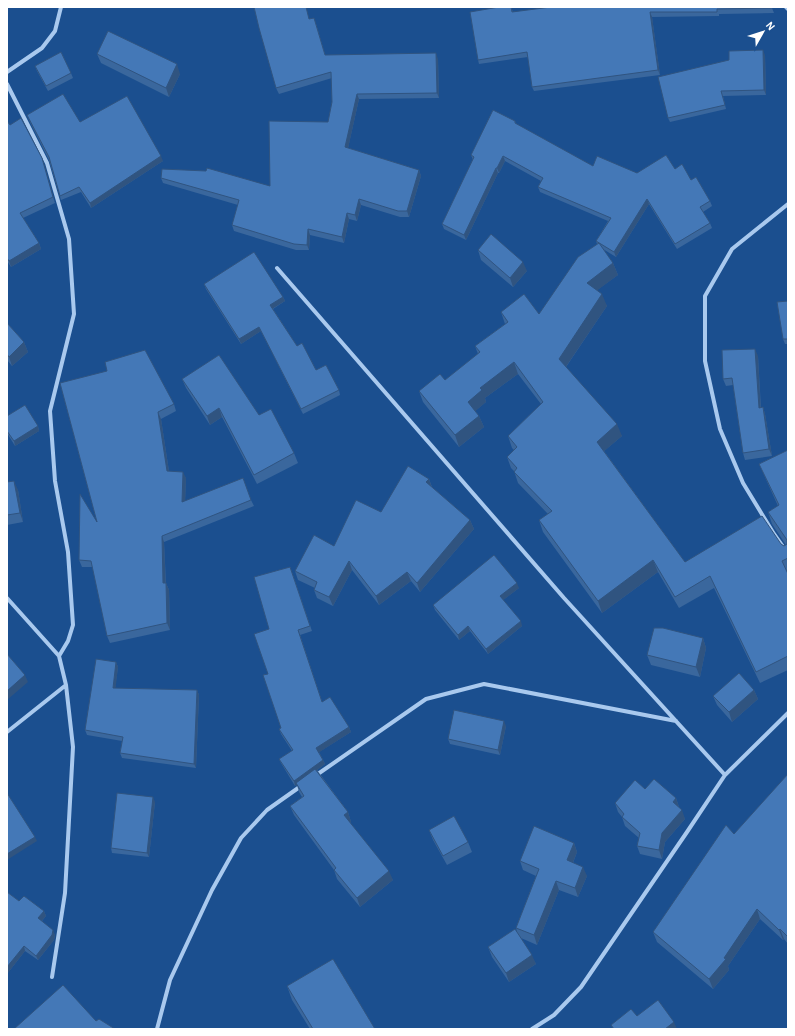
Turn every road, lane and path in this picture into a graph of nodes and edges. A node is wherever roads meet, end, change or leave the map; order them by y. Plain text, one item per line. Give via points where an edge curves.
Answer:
1 (62, 7) edge
2 (7, 72) edge
3 (7, 84) edge
4 (788, 204) edge
5 (277, 268) dead end
6 (788, 554) edge
7 (7, 598) edge
8 (59, 656) junction
9 (66, 685) junction
10 (788, 713) edge
11 (676, 721) junction
12 (7, 732) edge
13 (725, 775) junction
14 (312, 778) edge
15 (305, 783) edge
16 (52, 977) dead end
17 (157, 1029) edge
18 (532, 1029) edge

1 - 2 street via 55,31 42,48
3 - 8 street via 47,163 69,238 74,314 50,411 55,481 68,552 73,625 68,641
4 - 6 street via 732,249 705,296 705,361 720,429 743,483
5 - 11 street via 564,598
7 - 8 street
8 - 9 street
9 - 12 street
9 - 16 street via 73,747 65,893
10 - 13 street
11 - 13 street
11 - 14 street via 484,684 426,700
13 - 18 street via 581,987 554,1015
15 - 17 street via 266,810 241,838 212,890 170,980

